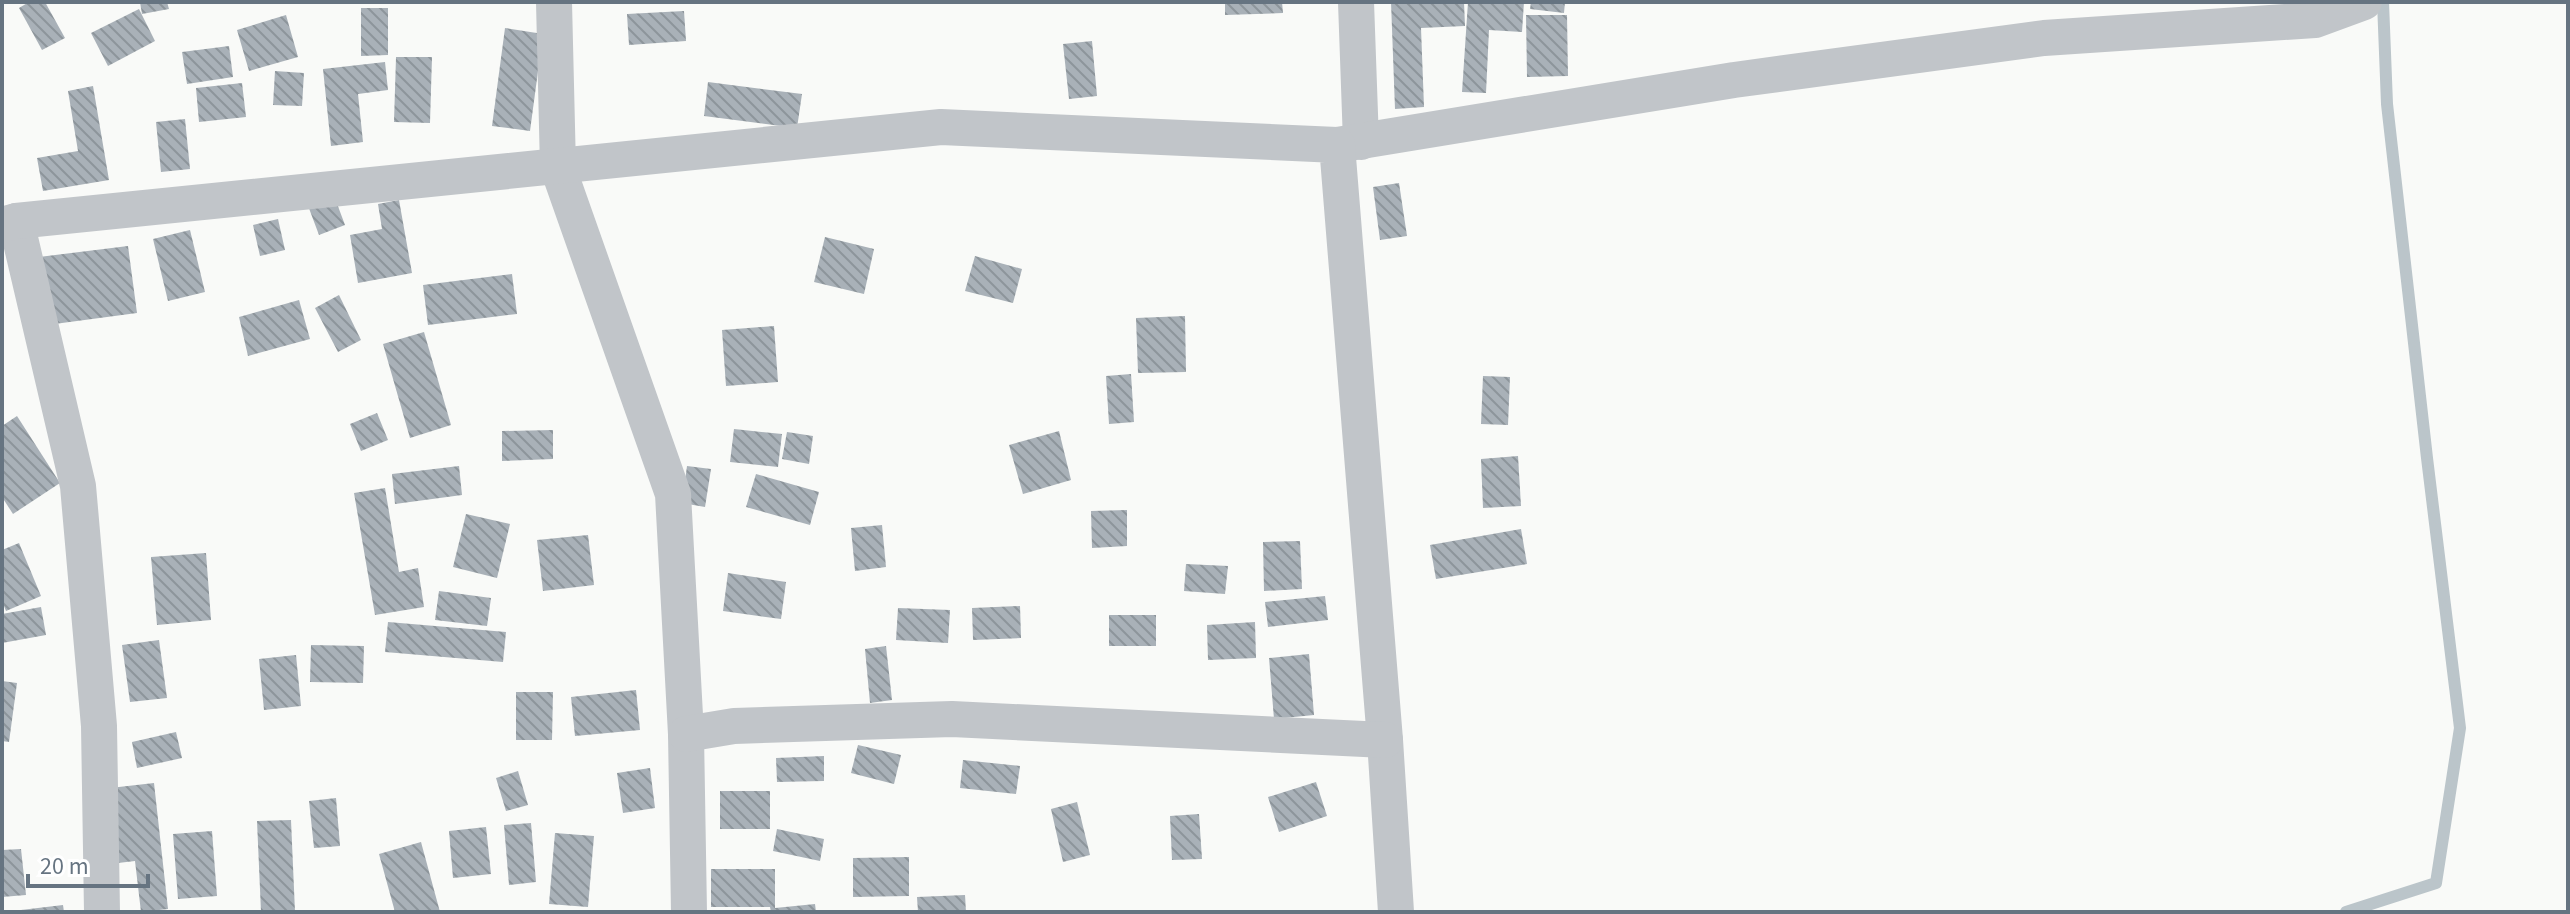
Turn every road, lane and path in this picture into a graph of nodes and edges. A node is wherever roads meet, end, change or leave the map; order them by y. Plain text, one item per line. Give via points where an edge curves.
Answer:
1 (554, 2) edge
2 (1356, 2) edge
3 (2348, 8) edge
4 (1349, 144) junction
5 (558, 168) junction
6 (9, 223) edge
7 (686, 734) junction
8 (1385, 740) junction
9 (102, 912) edge
10 (689, 912) edge
11 (1396, 912) edge

1 - 5 street
2 - 4 street
3 - 4 street via 2315,20 2044,38 1734,80
4 - 5 street via 941,127
4 - 8 street
5 - 6 street
5 - 7 street via 673,494
6 - 9 street via 78,486 99,726
7 - 8 street via 734,726 952,719
7 - 10 street
8 - 11 street

